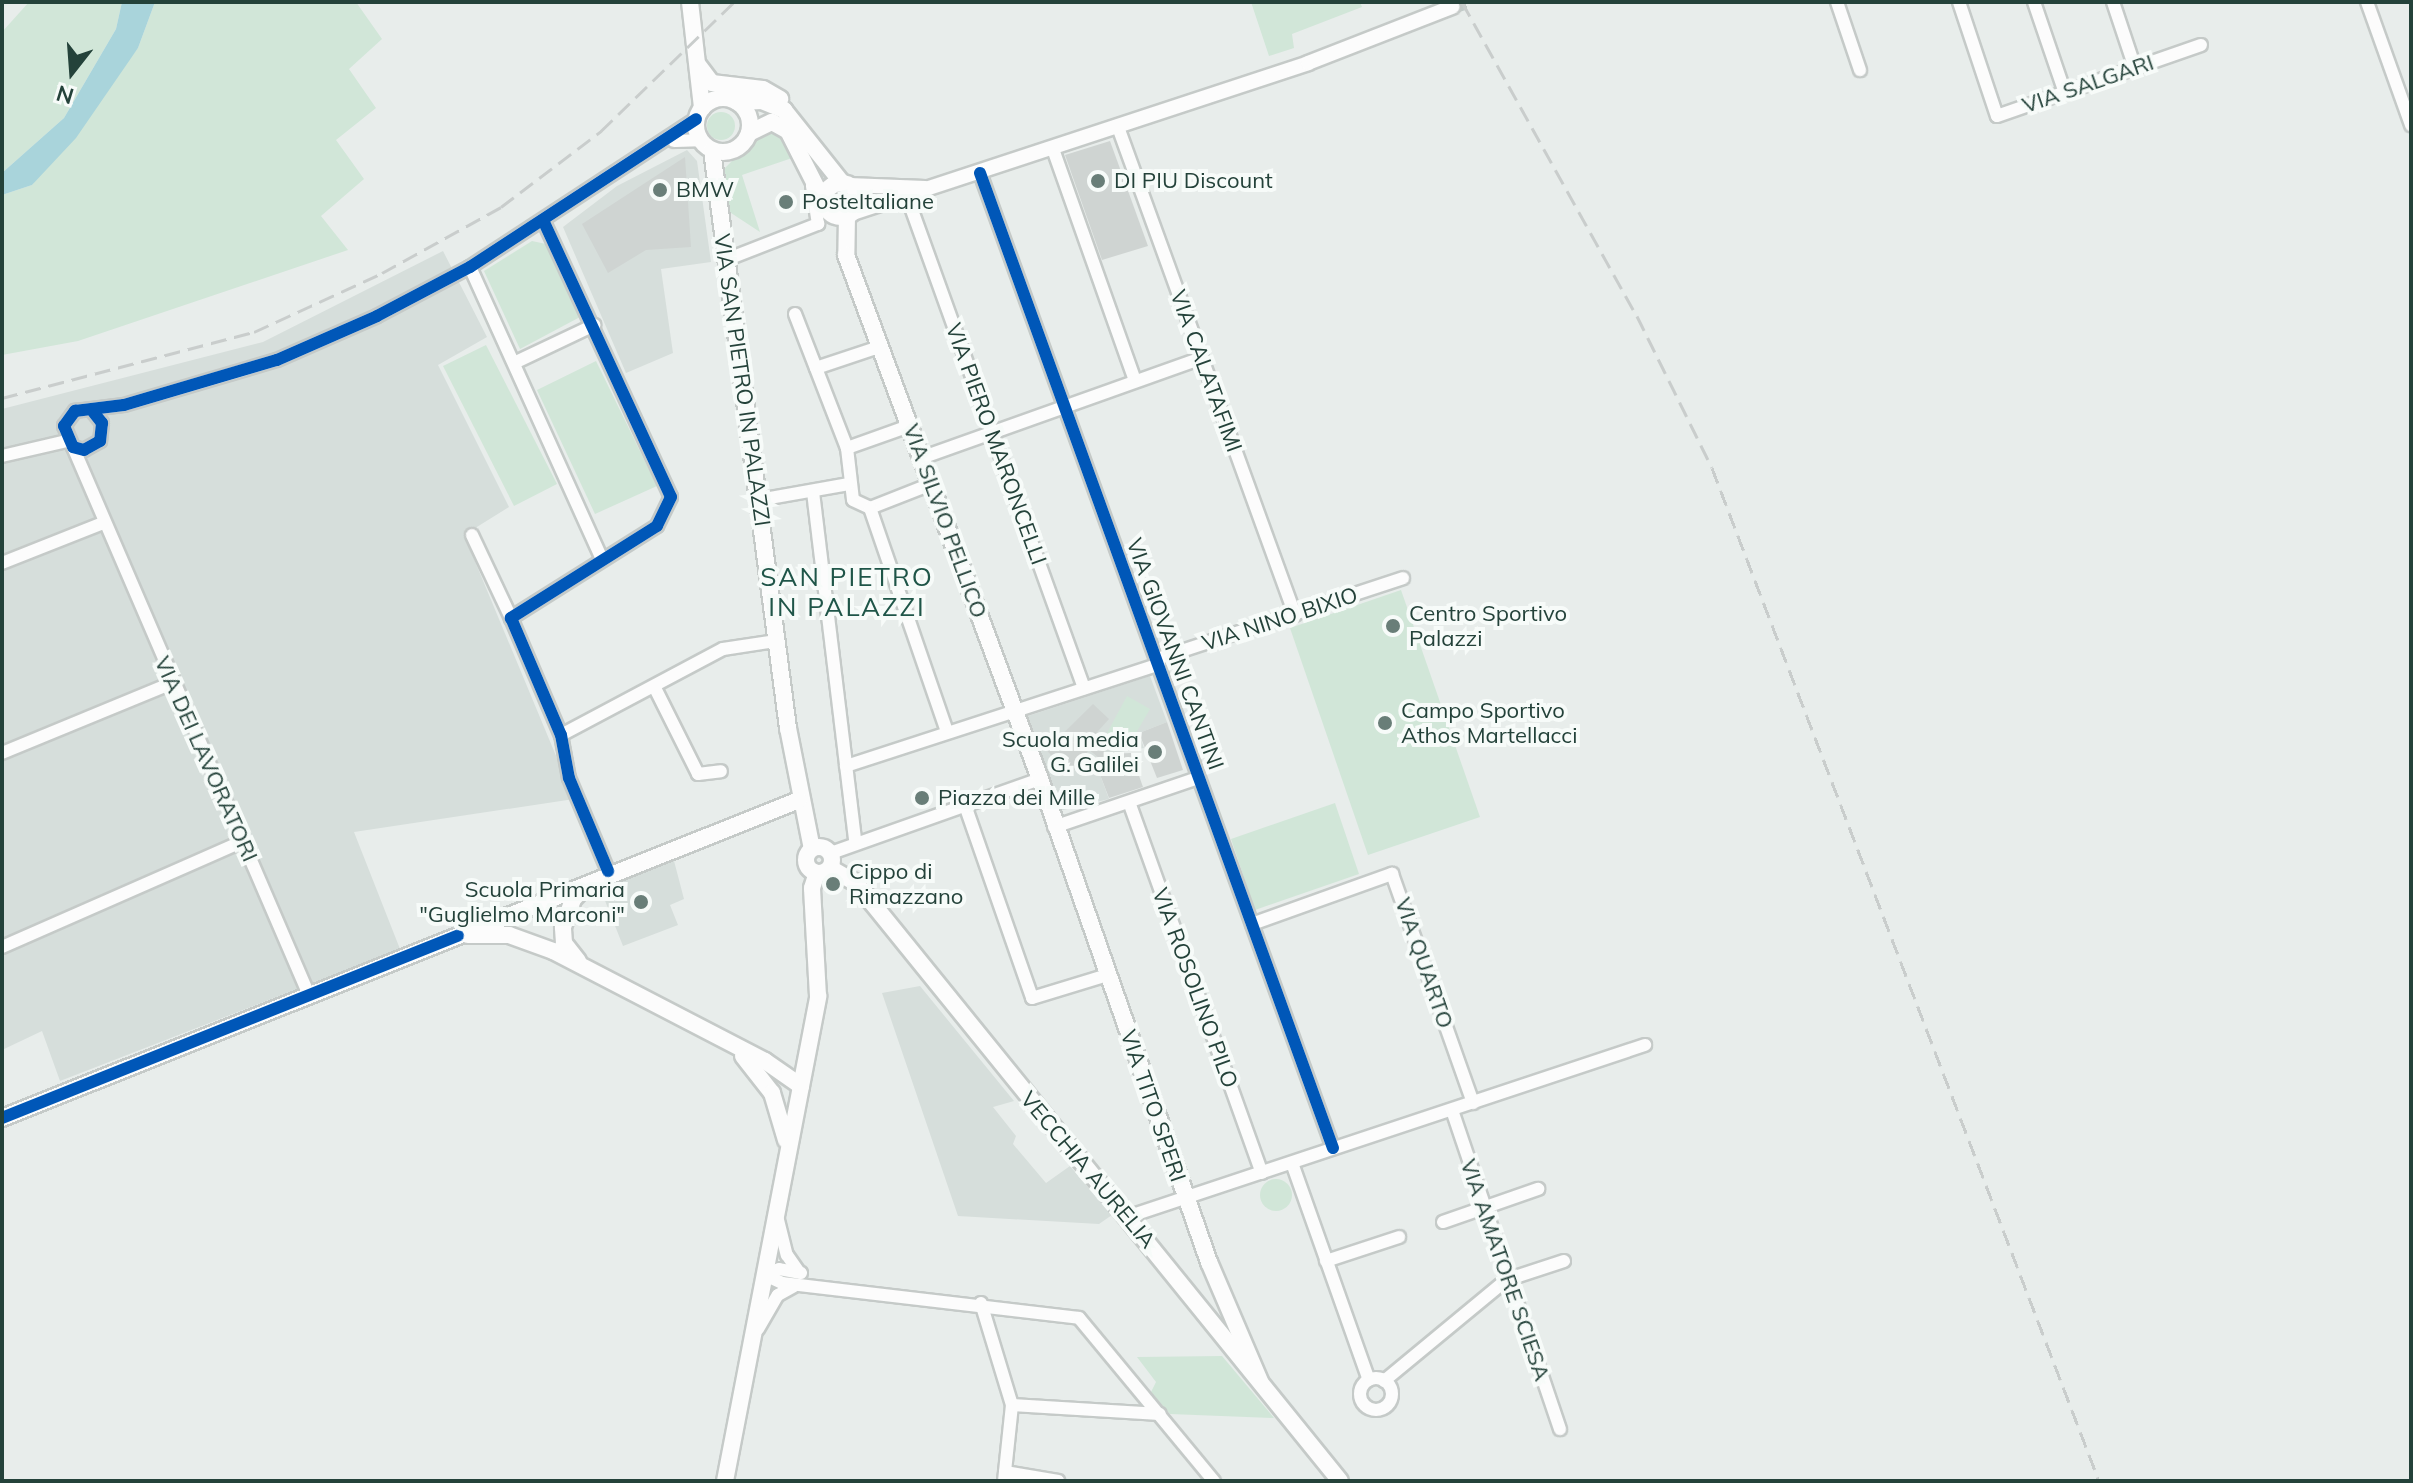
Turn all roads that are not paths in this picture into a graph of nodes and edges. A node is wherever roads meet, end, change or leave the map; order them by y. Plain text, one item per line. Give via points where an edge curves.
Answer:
1 (690, 2) edge
2 (1837, 2) edge
3 (1959, 2) edge
4 (2034, 2) edge
5 (2113, 2) edge
6 (2367, 2) edge
7 (1452, 7) dead end
8 (2201, 45) dead end
9 (699, 66) junction
10 (2135, 68) junction
11 (1860, 70) dead end
12 (2065, 93) junction
13 (737, 102) junction
14 (699, 114) junction
15 (798, 123) junction
16 (2411, 125) edge
17 (1118, 127) junction
18 (749, 133) junction
19 (671, 141) junction
20 (706, 145) junction
21 (1053, 149) junction
22 (980, 173) junction
23 (812, 174) junction
24 (845, 184) junction
25 (933, 188) junction
26 (908, 199) junction
27 (823, 200) junction
28 (850, 215) junction
29 (543, 220) junction
30 (728, 259) junction
31 (470, 267) junction
32 (795, 314) dead end
33 (594, 325) junction
34 (879, 347) junction
35 (1202, 358) junction
36 (514, 363) junction
37 (816, 368) junction
38 (1135, 381) junction
39 (124, 405) junction
40 (1064, 406) junction
41 (94, 413) junction
42 (64, 426) junction
43 (909, 426) junction
44 (104, 429) junction
45 (992, 432) junction
46 (47, 444) junction
47 (70, 444) junction
48 (96, 446) junction
49 (847, 448) junction
50 (2, 456) edge
51 (921, 458) junction
52 (83, 476) junction
53 (849, 484) junction
54 (931, 484) junction
55 (813, 492) junction
56 (758, 500) junction
57 (870, 508) junction
58 (103, 523) junction
59 (472, 535) dead end
60 (602, 560) junction
61 (2, 563) edge
62 (1403, 578) dead end
63 (1295, 615) junction
64 (511, 618) junction
65 (776, 641) junction
66 (1158, 662) junction
67 (172, 683) junction
68 (655, 688) junction
69 (1084, 688) junction
70 (1015, 710) junction
71 (947, 732) junction
72 (561, 735) junction
73 (2, 753) edge
74 (846, 766) junction
75 (721, 771) dead end
76 (1198, 778) junction
77 (1040, 779) junction
78 (799, 800) junction
79 (1129, 802) junction
80 (966, 808) junction
81 (1054, 827) junction
82 (855, 840) junction
83 (241, 842) junction
84 (812, 849) junction
85 (826, 865) junction
86 (608, 871) junction
87 (1252, 924) junction
88 (458, 936) junction
89 (2, 947) edge
90 (585, 968) junction
91 (1107, 975) junction
92 (309, 995) junction
93 (1645, 1045) dead end
94 (740, 1052) junction
95 (763, 1078) junction
96 (800, 1088) junction
97 (1473, 1103) junction
98 (1452, 1110) junction
99 (2, 1118) edge
100 (1333, 1148) junction
101 (788, 1154) junction
102 (1292, 1163) junction
103 (1262, 1173) junction
104 (1538, 1189) dead end
105 (1186, 1199) junction
106 (1482, 1208) junction
107 (777, 1212) junction
108 (1127, 1217) junction
109 (1443, 1222) dead end
110 (1399, 1237) dead end
111 (1326, 1261) junction
112 (1564, 1261) dead end
113 (765, 1275) junction
114 (800, 1279) junction
115 (1506, 1280) junction
116 (1222, 1293) junction
117 (981, 1303) junction
118 (1197, 1309) junction
119 (753, 1339) junction
120 (1369, 1380) junction
121 (1260, 1381) junction
122 (1384, 1381) junction
123 (1012, 1405) junction
124 (1160, 1414) junction
125 (1560, 1429) dead end
126 (1005, 1477) edge
127 (725, 1481) edge
128 (1058, 1481) edge
129 (1214, 1481) edge
130 (1340, 1481) edge

1 - 9 main road
2 - 11 street
3 - 12 street, VIA SALGARI via 1997,116
4 - 12 street
5 - 10 street
6 - 16 street
7 - 17 street
8 - 10 street, VIA SALGARI
9 - 14 main road
9 - 15 main road via 712,83 770,92
10 - 12 street, VIA SALGARI
13 - 14 main road via 715,99
13 - 15 main road via 773,104
13 - 18 main road via 748,116
14 - 19 street
14 - 20 main road
15 - 24 main road via 819,161
17 - 21 street
17 - 35 street, VIA CALATAFIMI
18 - 20 main road via 730,152
18 - 23 main road via 772,122 782,126
19 - 20 street
19 - 29 street
20 - 30 main road, VIA SAN PIETRO IN PALAZZI
21 - 22 street
21 - 38 street
22 - 25 street
22 - 40 street, VIA GIOVANNI CANTINI
23 - 27 main road
23 - 30 street via 818,224
24 - 25 street
24 - 27 main road via 831,186
24 - 28 main road via 858,198
25 - 26 street
26 - 28 street
26 - 45 street, VIA PIERO MARONCELLI
27 - 28 main road via 831,215
28 - 34 main road, VIA SILVIO PELLICO via 846,255
29 - 31 street
29 - 33 street
30 - 56 main road, VIA SAN PIETRO IN PALAZZI
31 - 36 street
31 - 39 street via 277,360
32 - 37 street
33 - 36 street
33 - 60 street via 671,497 657,526
34 - 37 street
34 - 43 main road, VIA SILVIO PELLICO
35 - 38 street
35 - 63 street, VIA CALATAFIMI
36 - 60 street
37 - 49 street
38 - 40 street
39 - 41 street
39 - 44 street
40 - 45 street
40 - 66 street, VIA GIOVANNI CANTINI
41 - 42 street via 75,411
41 - 44 street
42 - 46 street
42 - 47 street
43 - 49 street
43 - 51 main road, VIA SILVIO PELLICO
44 - 48 street
45 - 51 street
45 - 69 street, VIA PIERO MARONCELLI
46 - 47 street
46 - 50 street
47 - 48 street
47 - 52 street, VIA DEI LAVORATORI
48 - 52 street
49 - 53 street
51 - 54 main road, VIA SILVIO PELLICO
52 - 58 street, VIA DEI LAVORATORI
53 - 55 street
53 - 57 street via 855,505
54 - 57 street
54 - 70 main road, VIA SILVIO PELLICO
55 - 56 street
55 - 74 street
56 - 65 main road, VIA SAN PIETRO IN PALAZZI
57 - 71 street
58 - 61 street
58 - 67 street, VIA DEI LAVORATORI
59 - 64 street
60 - 64 street
62 - 63 street, VIA NINO BIXIO
63 - 66 street, VIA NINO BIXIO
64 - 72 street
65 - 68 street via 723,649
65 - 78 main road, VIA SAN PIETRO IN PALAZZI
66 - 69 street, VIA NINO BIXIO
66 - 76 street, VIA GIOVANNI CANTINI
67 - 73 street
67 - 83 street, VIA DEI LAVORATORI
68 - 72 street
68 - 75 street via 698,774
69 - 70 street, VIA NINO BIXIO
70 - 71 street
70 - 77 main road, VIA SILVIO PELLICO
71 - 74 street
72 - 86 street via 569,778
74 - 82 street
76 - 79 street
76 - 87 street, VIA GIOVANNI CANTINI
77 - 80 street
77 - 81 main road, VIA SILVIO PELLICO
78 - 84 main road
78 - 86 main road
79 - 81 street
79 - 103 street, VIA ROSOLINO PILO
80 - 82 street
80 - 91 street via 1032,998
81 - 91 main road, VIA TITO SPERI
82 - 85 street
83 - 89 street
83 - 92 street, VIA DEI LAVORATORI
84 - 85 main road, VECCHIA AURELIA
84 - 85 main road via 806,863
85 - 96 main road via 812,888 820,973
85 - 108 main road, VECCHIA AURELIA via 856,883
86 - 88 main road
86 - 90 main road via 584,887 565,914 564,943
87 - 97 street, VIA QUARTO via 1392,874
87 - 100 street, VIA GIOVANNI CANTINI
88 - 90 main road via 509,935
88 - 92 main road
90 - 94 main road
91 - 105 main road, VIA TITO SPERI
92 - 99 main road
93 - 97 street
94 - 95 main road
94 - 96 main road
95 - 96 main road
95 - 101 main road via 784,1120
96 - 101 main road
97 - 98 street
98 - 100 street
98 - 106 street, VIA AMATORE SCIESA
100 - 102 street
101 - 107 main road
102 - 103 street
102 - 111 street
103 - 105 street
104 - 106 street
105 - 108 street
105 - 116 main road, VIA TITO SPERI
106 - 109 street
106 - 115 street, VIA AMATORE SCIESA
107 - 113 main road
107 - 114 street via 787,1255
108 - 118 main road, VECCHIA AURELIA
110 - 111 street
111 - 120 street
112 - 115 street
113 - 114 street
113 - 119 main road
114 - 117 street
114 - 119 street via 778,1295
115 - 122 street
115 - 125 street, VIA AMATORE SCIESA
116 - 118 main road via 1217,1309
116 - 121 main road, VIA TITO SPERI
117 - 123 street
117 - 124 street via 1079,1318
118 - 121 main road, VECCHIA AURELIA
119 - 127 main road
120 - 122 street
120 - 122 street via 1360,1397 1375,1410 1391,1399
121 - 130 main road, VECCHIA AURELIA
123 - 124 street
123 - 126 street
124 - 129 street
126 - 128 street

